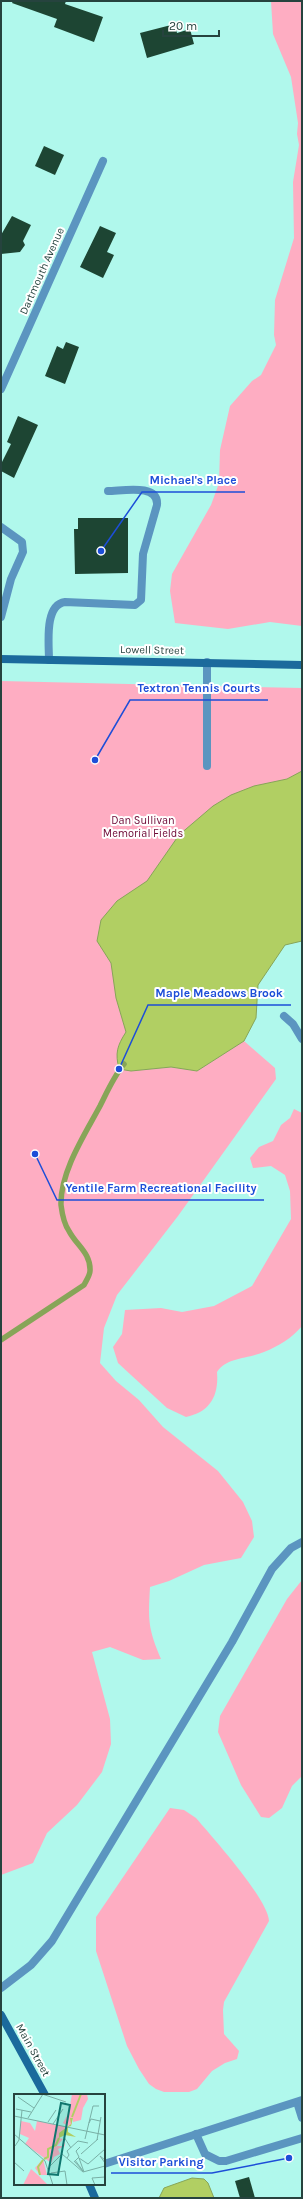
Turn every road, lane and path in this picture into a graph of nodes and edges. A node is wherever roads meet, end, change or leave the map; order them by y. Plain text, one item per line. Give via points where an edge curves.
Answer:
1 (103, 161) dead end
2 (1, 389) edge
3 (108, 492) dead end
4 (1, 527) edge
5 (1, 617) edge
6 (1, 659) edge
7 (49, 660) junction
8 (207, 662) junction
9 (302, 665) edge
10 (207, 766) dead end
11 (284, 1016) dead end
12 (302, 1039) edge
13 (302, 1542) edge
14 (1, 1988) edge
15 (1, 2015) edge
16 (44, 2094) edge
17 (299, 2101) edge
18 (302, 2118) edge
19 (196, 2134) junction
20 (302, 2138) edge
21 (105, 2164) edge
22 (88, 2185) edge
23 (95, 2198) edge

1 - 2 street, Dartmouth Avenue
3 - 7 street via 146,490 152,492 156,498 157,505 143,554 141,600 135,605 64,602 57,605 50,616
4 - 5 street via 22,542 23,552 11,580
6 - 7 main road, Lowell Street
7 - 8 main road, Lowell Street
8 - 9 main road, Lowell Street
8 - 10 street
11 - 12 street via 293,1024
13 - 14 street via 291,1548 272,1569 228,1649 52,1941 31,1965
15 - 16 main road, Main Street
17 - 18 street
17 - 19 street
19 - 20 street via 205,2154 224,2161
19 - 21 street
22 - 23 main road

